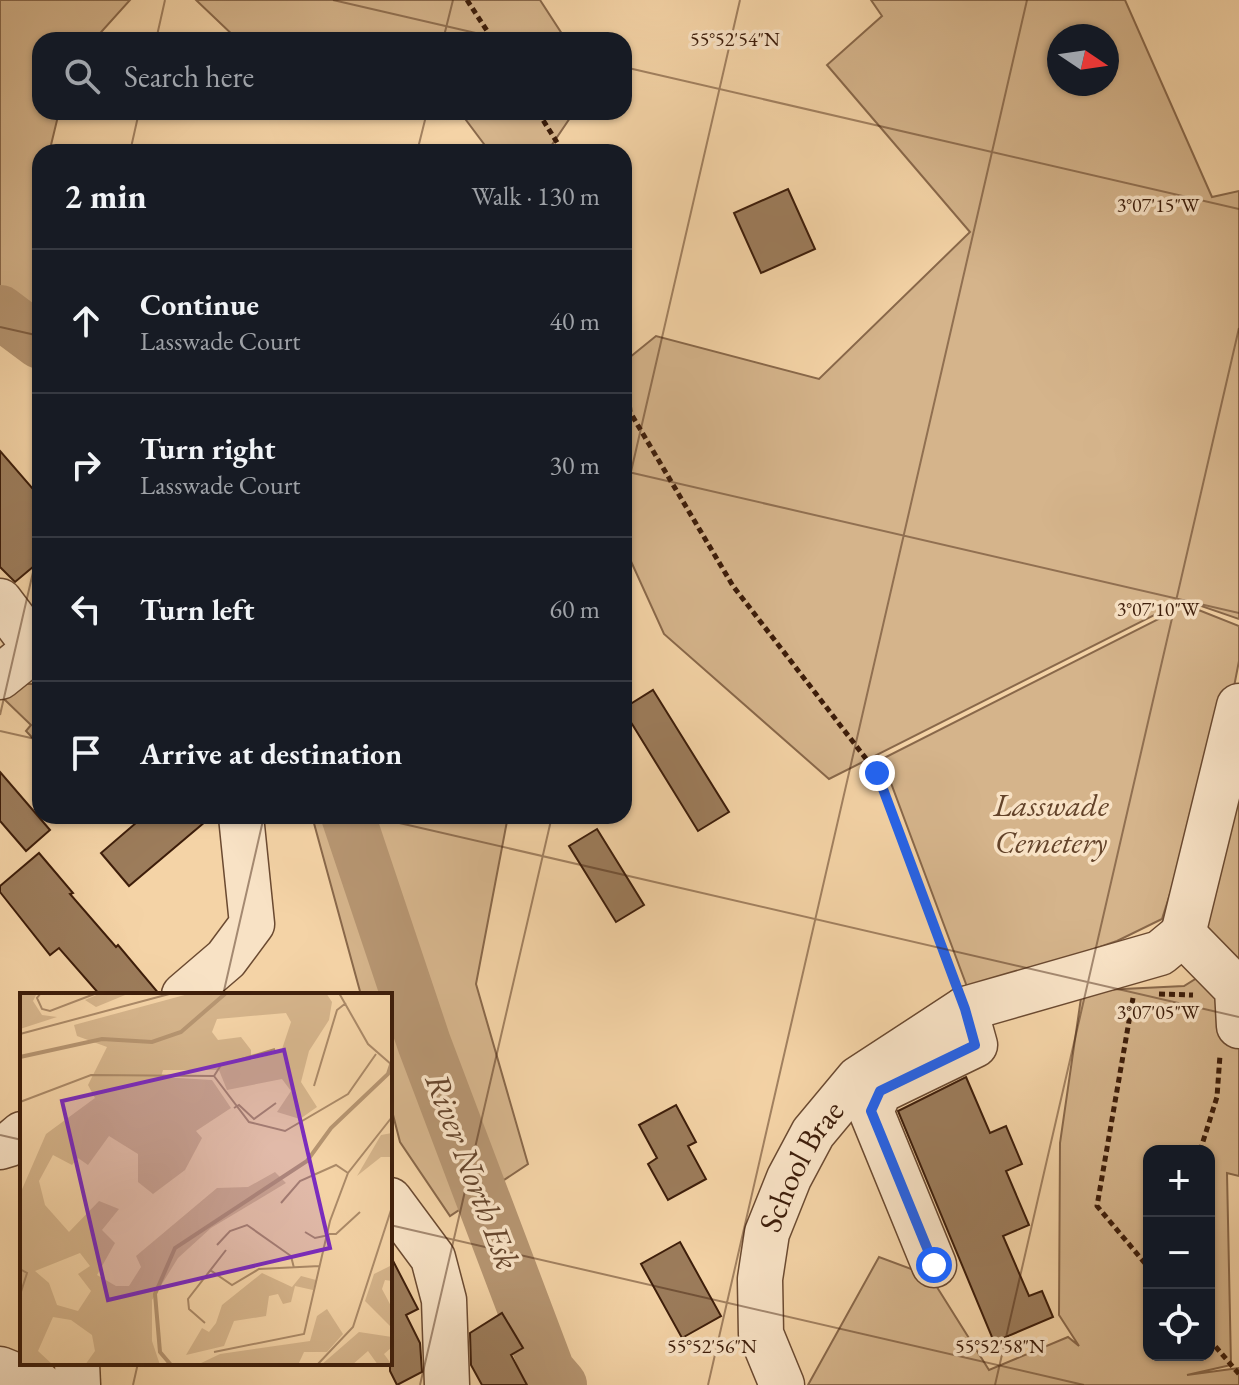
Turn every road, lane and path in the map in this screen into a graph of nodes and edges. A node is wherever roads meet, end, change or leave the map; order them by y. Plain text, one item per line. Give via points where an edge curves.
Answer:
1 (467, 0) edge
2 (488, 32) edge
3 (543, 120) edge
4 (558, 144) edge
5 (632, 415) edge
6 (0, 601) edge
7 (32, 643) edge
8 (32, 655) edge
9 (0, 677) edge
10 (1239, 706) edge
11 (242, 824) edge
12 (1195, 947) junction
13 (186, 993) edge
14 (1134, 993) dead end
15 (1148, 994) dead end
16 (965, 1009) junction
17 (1230, 1033) edge
18 (20, 1136) edge
19 (1202, 1145) edge
20 (0, 1147) edge
21 (392, 1203) edge
22 (1143, 1261) edge
23 (934, 1265) dead end
24 (1215, 1346) edge
25 (77, 1365) edge
26 (0, 1369) edge
27 (1239, 1374) edge
28 (40, 1385) edge
29 (78, 1385) edge
30 (447, 1385) edge
31 (782, 1385) edge

1 - 2 path
3 - 4 path
5 - 16 path via 725,572 877,773
6 - 7 street
8 - 9 street
10 - 12 street
11 - 13 street via 252,924 226,959
12 - 15 path via 1201,996
12 - 16 street, School Brae
12 - 17 street via 1237,989
14 - 22 path via 1097,1206
16 - 23 street via 975,1045 880,1091 871,1111
16 - 31 street, School Brae via 858,1079 813,1133 789,1178 767,1233 760,1279 761,1334
17 - 19 path
18 - 20 street
21 - 30 street via 433,1258 444,1300
24 - 27 path
25 - 29 street
26 - 28 street

